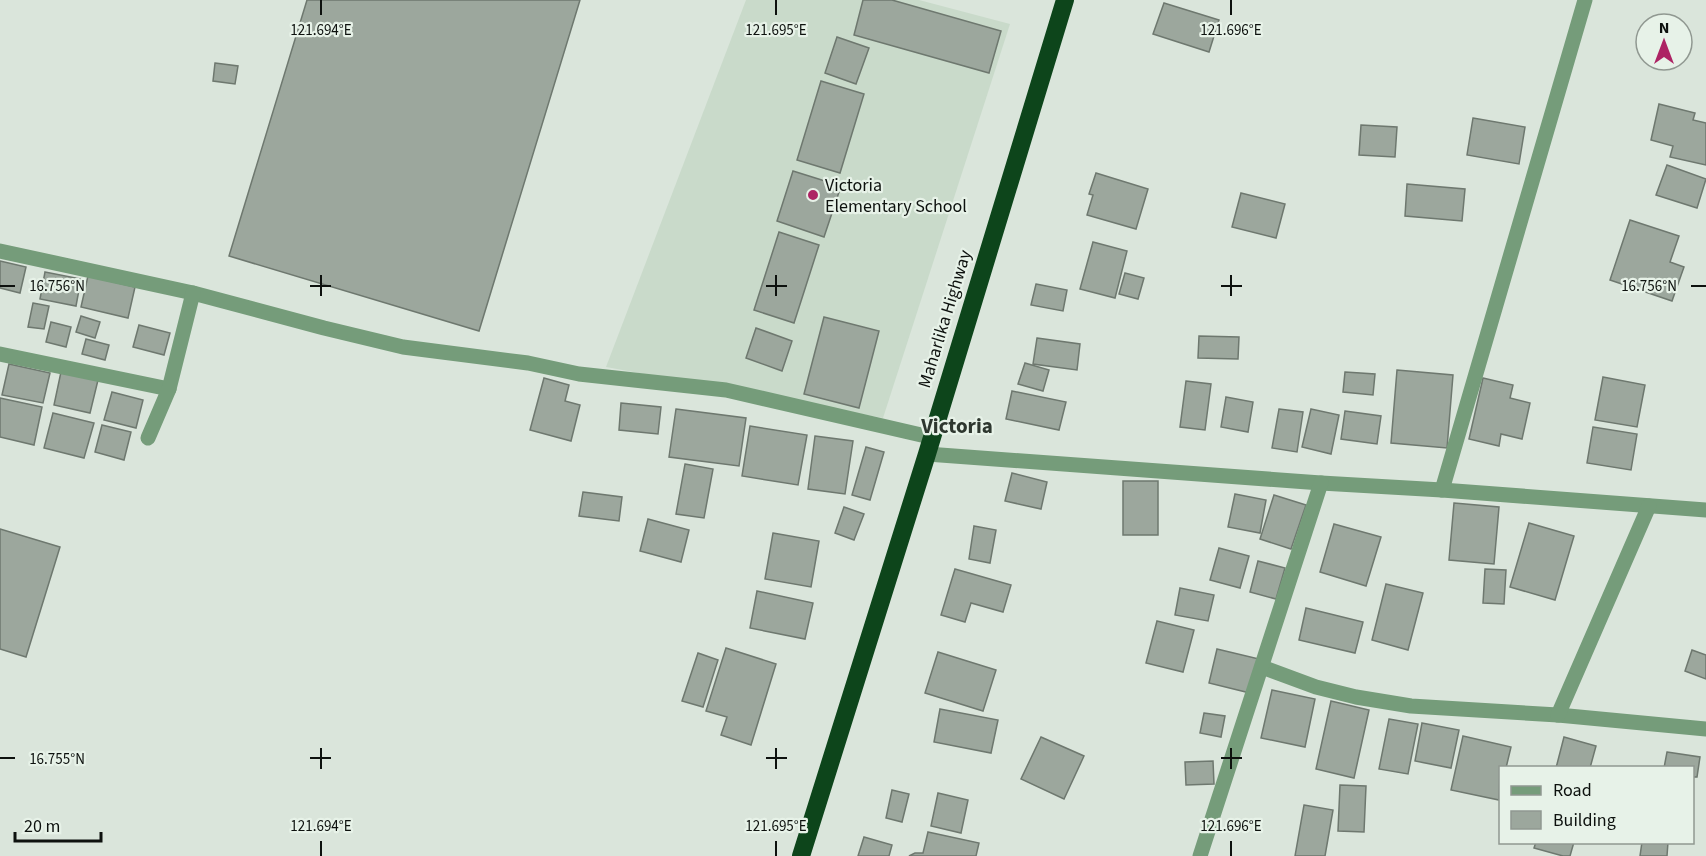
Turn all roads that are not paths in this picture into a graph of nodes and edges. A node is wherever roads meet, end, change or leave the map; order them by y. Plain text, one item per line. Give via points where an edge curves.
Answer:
1 (1065, 0) edge
2 (1585, 0) edge
3 (0, 251) edge
4 (193, 293) junction
5 (0, 354) edge
6 (169, 389) junction
7 (148, 438) dead end
8 (929, 445) junction
9 (1322, 483) junction
10 (1442, 489) junction
11 (1649, 506) junction
12 (1706, 510) edge
13 (1262, 667) junction
14 (1558, 715) junction
15 (1706, 729) edge
16 (801, 856) edge
17 (1200, 856) edge

1 - 8 highway, Maharlika Highway
2 - 10 street
3 - 4 street
4 - 6 street
4 - 8 street via 403,347 528,363 579,374 726,390
5 - 6 street
6 - 7 street
8 - 9 street
8 - 16 highway, Maharlika Highway
9 - 10 street
9 - 13 street
10 - 11 street
11 - 12 street
11 - 14 street
13 - 14 street via 1316,687 1411,706
13 - 17 street
14 - 15 street

